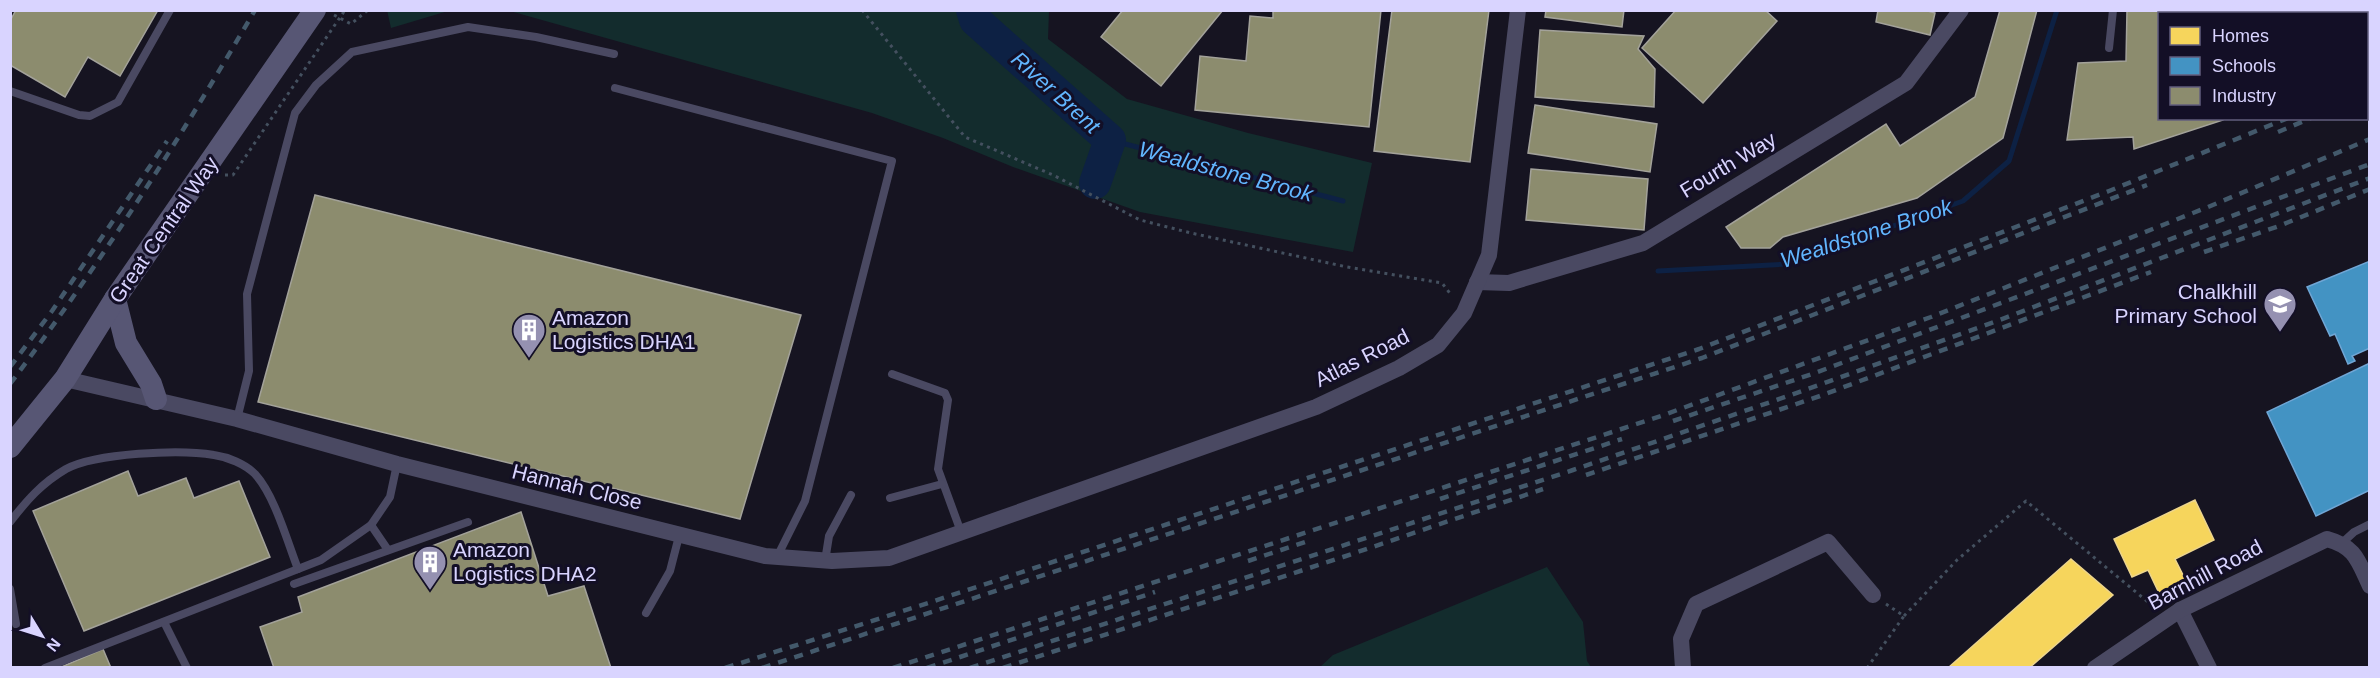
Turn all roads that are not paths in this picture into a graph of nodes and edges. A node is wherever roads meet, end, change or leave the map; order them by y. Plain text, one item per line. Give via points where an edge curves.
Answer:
1 (170, 10) edge
2 (315, 10) edge
3 (1518, 10) edge
4 (1961, 10) edge
5 (2112, 10) edge
6 (2109, 48) dead end
7 (614, 54) dead end
8 (615, 88) dead end
9 (10, 91) edge
10 (1478, 282) junction
11 (115, 299) junction
12 (891, 374) dead end
13 (65, 380) junction
14 (156, 399) junction
15 (237, 419) junction
16 (10, 447) edge
17 (397, 464) junction
18 (942, 484) junction
19 (1077, 491) joint
20 (851, 495) dead end
21 (890, 498) dead end
22 (10, 522) edge
23 (468, 522) dead end
24 (2370, 524) edge
25 (371, 525) junction
26 (961, 532) junction
27 (679, 536) junction
28 (2342, 543) junction
29 (388, 550) junction
30 (776, 557) junction
31 (825, 561) junction
32 (298, 569) junction
33 (294, 584) dead end
34 (2370, 586) edge
35 (10, 589) edge
36 (1873, 595) road end
37 (646, 613) dead end
38 (2174, 614) junction
39 (164, 622) junction
40 (16, 624) dead end
41 (45, 668) edge
42 (187, 668) edge
43 (1683, 668) edge
44 (2095, 668) edge
45 (2209, 668) edge

1 - 9 lane via 118,102 90,116 79,115
2 - 11 main road, Great Central Way
3 - 10 street, Atlas Road via 1489,255
4 - 10 street, Fourth Way via 1906,83 1643,243 1509,283
5 - 6 lane
7 - 15 lane via 468,27 352,52 316,85 296,113 247,294 249,371
8 - 30 lane via 892,161 805,501
10 - 19 street, Atlas Road via 1469,304 1438,345 1399,368 1316,406
11 - 13 main road, Great Central Way
11 - 14 main road via 126,344
12 - 18 lane via 945,393 948,400 938,469
13 - 14 street, Hannah Close
13 - 16 main road, Great Central Way
14 - 15 street, Hannah Close
15 - 17 street, Hannah Close
17 - 25 lane via 390,497
17 - 27 street, Hannah Close
18 - 21 lane
18 - 26 lane
19 - 26 street, Hannah Close
20 - 31 lane via 829,536
22 - 32 lane via 29,496 67,469 96,459 150,452 214,455 242,464 255,474
23 - 29 lane
24 - 28 lane
25 - 29 lane
25 - 32 lane via 321,560
26 - 31 street, Hannah Close via 889,558
27 - 30 street, Hannah Close
27 - 37 lane via 670,571
28 - 34 street via 2355,555
28 - 38 street, Barnhill Road via 2327,539
29 - 33 lane
30 - 31 street, Hannah Close
32 - 39 lane
35 - 40 lane
36 - 43 street via 1828,542 1696,604 1681,639
38 - 44 street, Barnhill Road
38 - 45 street
39 - 41 lane
39 - 42 lane

